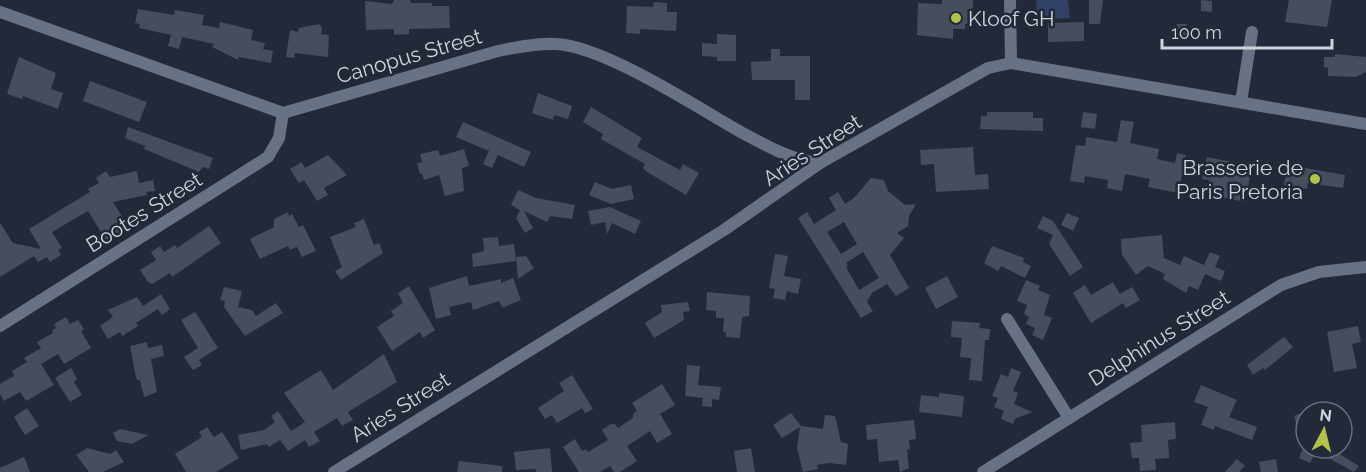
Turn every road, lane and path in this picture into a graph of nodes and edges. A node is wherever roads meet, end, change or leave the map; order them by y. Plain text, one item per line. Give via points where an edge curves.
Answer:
1 (1010, 0) edge
2 (0, 12) edge
3 (1252, 32) dead end
4 (1011, 63) junction
5 (1241, 102) junction
6 (283, 112) junction
7 (1366, 124) edge
8 (820, 163) junction
9 (1366, 267) edge
10 (1007, 319) dead end
11 (0, 326) edge
12 (1069, 418) junction
13 (334, 472) edge
14 (983, 472) edge

1 - 4 street
2 - 6 street
3 - 5 street
4 - 5 street, Aries Street
4 - 8 street, Aries Street via 968,78
5 - 7 street, Aries Street
6 - 8 street, Canopus Street via 498,51 556,44 592,52 775,150
6 - 11 street, Bootes Street via 279,138 267,158
8 - 13 street, Aries Street via 724,230
9 - 12 street, Delphinus Street via 1319,272 1281,285
10 - 12 street
12 - 14 street, Delphinus Street

